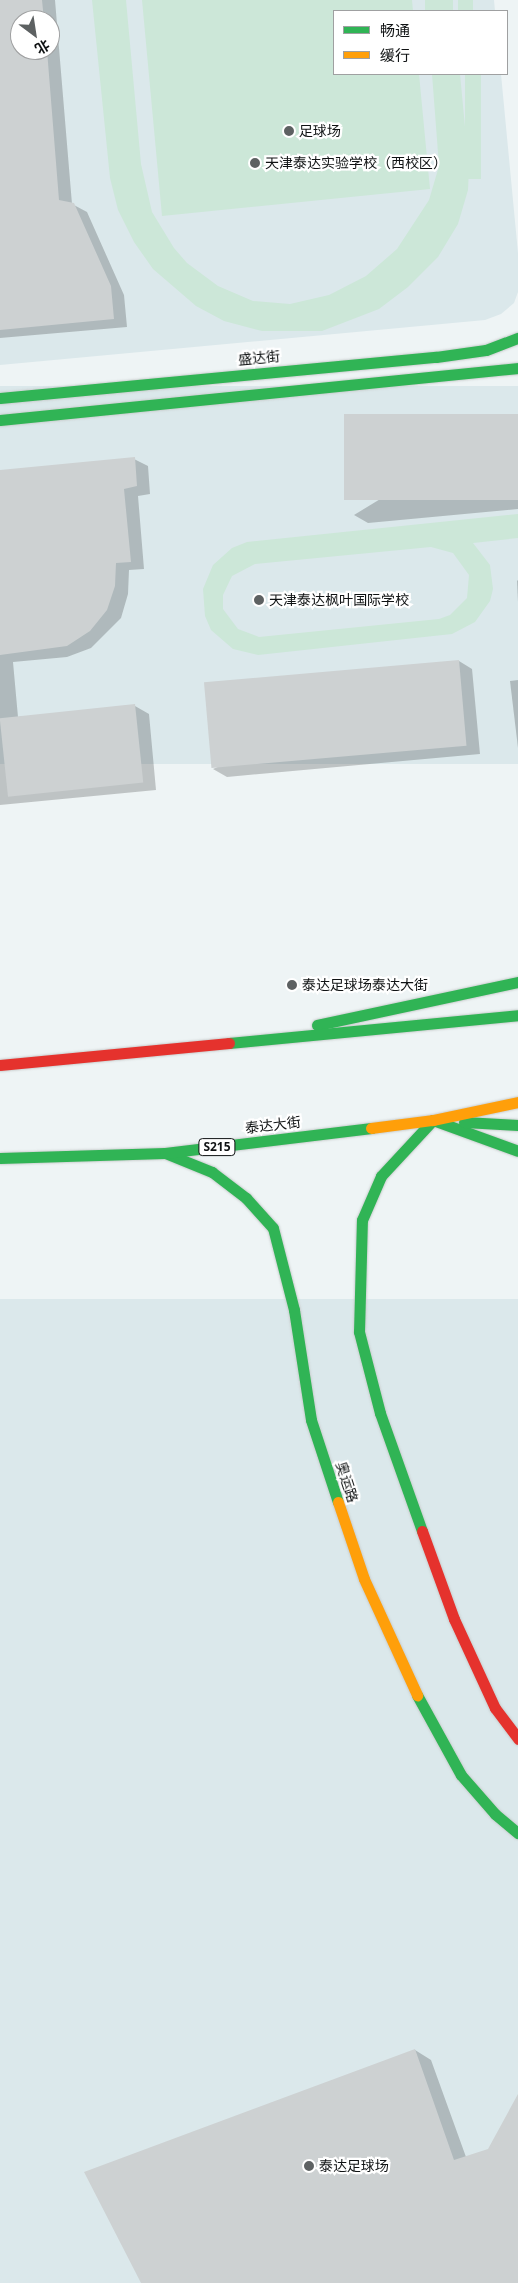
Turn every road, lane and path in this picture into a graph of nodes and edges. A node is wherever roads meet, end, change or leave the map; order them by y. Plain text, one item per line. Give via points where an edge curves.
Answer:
1 (518, 338) edge
2 (518, 368) edge
3 (0, 398) edge
4 (0, 420) edge
5 (518, 982) edge
6 (518, 1015) edge
7 (246, 1040) junction
8 (0, 1065) edge
9 (518, 1102) edge
10 (433, 1120) junction
11 (518, 1125) edge
12 (518, 1151) edge
13 (165, 1153) junction
14 (0, 1158) edge
15 (518, 1739) edge
16 (518, 1833) edge

1 - 3 main road, 盛达街 via 486,350 436,357
2 - 4 main road
5 - 7 main road
6 - 7 main road
7 - 8 main road
9 - 10 main road, 泰达大街 / S215
10 - 11 main road
10 - 12 main road
10 - 13 main road, 泰达大街 / S215
10 - 15 main road via 381,1176 362,1220 359,1332 380,1413 454,1619 495,1708
13 - 14 main road, 泰达大街 / S215
13 - 16 main road, 奥运路 via 212,1172 246,1198 273,1228 294,1310 312,1420 364,1579 428,1718 461,1775 495,1814

